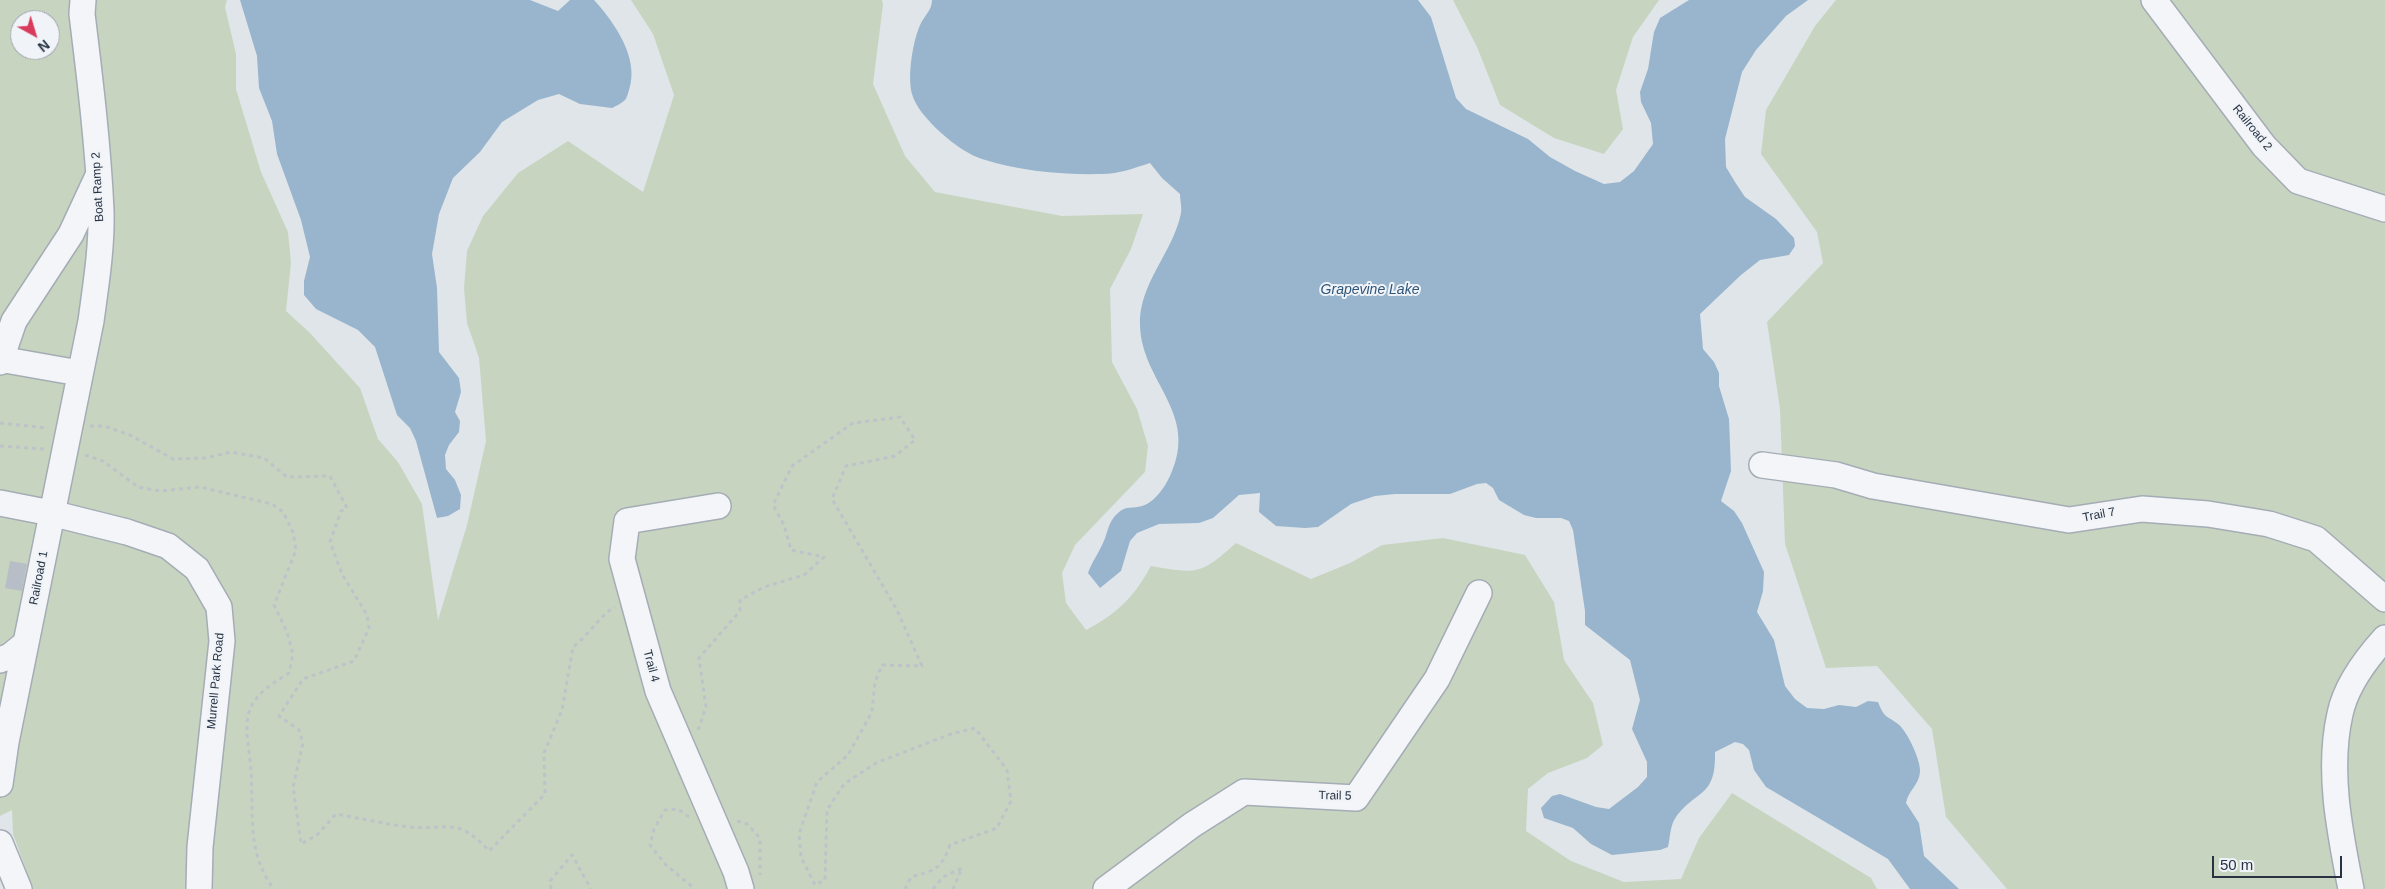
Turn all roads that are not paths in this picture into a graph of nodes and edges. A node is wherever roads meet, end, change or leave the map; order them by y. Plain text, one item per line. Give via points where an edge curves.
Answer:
1 (82, 0) edge
2 (2154, 0) edge
3 (97, 178) junction
4 (2385, 209) edge
5 (0, 360) edge
6 (79, 373) junction
7 (1762, 465) dead end
8 (0, 503) edge
9 (718, 506) dead end
10 (51, 512) junction
11 (1479, 593) dead end
12 (2385, 600) edge
13 (2385, 638) edge
14 (26, 644) junction
15 (0, 660) edge
16 (7, 697) edge
17 (3, 744) edge
18 (0, 784) edge
19 (0, 843) edge
20 (19, 889) edge
21 (199, 889) edge
22 (741, 889) edge
23 (1106, 889) edge
24 (2351, 889) edge

1 - 3 street, Boat Ramp 2 via 95,115
2 - 4 street, Railroad 2 via 2264,146 2298,180
3 - 5 street via 71,234 14,320
3 - 6 street, Boat Ramp 2 via 101,212 98,267
5 - 6 street
6 - 10 street, Railroad 1
7 - 12 street, Trail 7 via 1836,475 1873,486 2069,520 2142,509 2208,514 2269,524 2316,539
8 - 10 street, Murrell Park Road
9 - 22 street, Trail 4 via 626,521 622,559 658,691
10 - 14 street, Railroad 1
10 - 21 street, Murrell Park Road via 168,546 198,569 219,607 222,641 200,848
11 - 23 street, Trail 5 via 1436,679 1356,798 1244,792 1192,825
13 - 24 street via 2368,657 2340,713 2335,753 2336,794
14 - 15 street
14 - 16 street, Railroad 1
16 - 17 street, Railroad 1
17 - 18 street, Railroad 1
19 - 20 street

